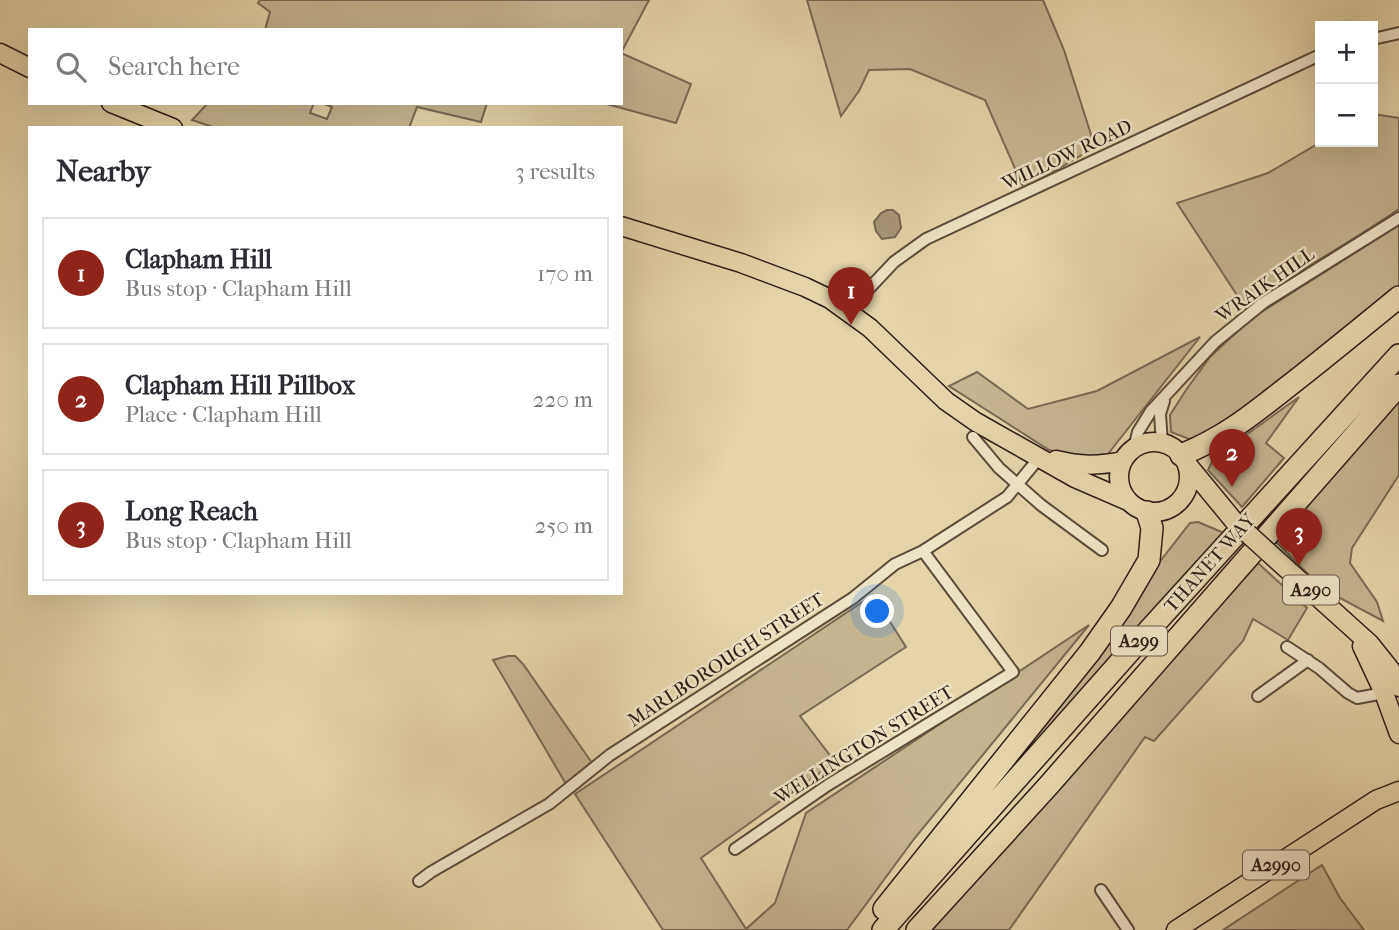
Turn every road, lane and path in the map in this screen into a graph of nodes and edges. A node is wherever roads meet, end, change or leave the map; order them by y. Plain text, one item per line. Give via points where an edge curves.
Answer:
1 (1399, 33) edge
2 (1378, 38) edge
3 (0, 54) edge
4 (1315, 57) edge
5 (28, 67) edge
6 (116, 105) edge
7 (168, 126) edge
8 (1399, 218) edge
9 (623, 227) edge
10 (1399, 297) edge
11 (847, 312) junction
12 (1399, 355) edge
13 (1399, 385) edge
14 (1164, 398) junction
15 (972, 437) dead end
16 (1162, 443) junction
17 (1129, 454) junction
18 (1038, 456) junction
19 (1184, 459) junction
20 (1018, 484) junction
21 (1128, 501) junction
22 (1179, 503) junction
23 (1147, 512) junction
24 (1234, 521) junction
25 (1103, 533) dead end
26 (923, 551) junction
27 (1287, 646) dead end
28 (1308, 660) junction
29 (1392, 690) edge
30 (1258, 696) dead end
31 (1399, 734) edge
32 (1399, 776) edge
33 (1399, 791) edge
34 (1376, 800) junction
35 (735, 849) dead end
36 (419, 881) dead end
37 (1101, 890) dead end
38 (869, 930) edge
39 (883, 930) edge
40 (917, 930) edge
41 (1128, 930) edge
42 (1176, 930) edge

1 - 2 street
3 - 5 main road
4 - 11 street, WILLOW ROAD via 926,239 894,262
6 - 7 main road
8 - 14 street, WRAIK HILL via 1263,303 1215,342
9 - 11 main road via 805,287
10 - 19 highway via 1229,432
11 - 18 main road via 946,401
12 - 39 highway, THANET WAY / A299
13 - 40 highway, THANET WAY / A299
14 - 16 street
14 - 17 street, WRAIK HILL via 1143,421
15 - 20 street
16 - 17 main road via 1152,442
16 - 19 main road, A290
17 - 18 main road via 1096,466
17 - 21 main road via 1119,482
18 - 20 street, MARLBOROUGH STREET
18 - 21 main road
19 - 22 main road via 1189,484
19 - 24 main road, A290
20 - 25 street via 1098,546
20 - 26 street, MARLBOROUGH STREET via 1007,497
21 - 23 main road
22 - 23 main road, A290
22 - 24 main road, A290 via 1202,504
23 - 38 highway via 1152,528 1149,560 1113,621
24 - 29 main road, A290, bridge via 1370,645 1385,662
26 - 35 street, WELLINGTON STREET via 1013,672 828,785
26 - 36 street, MARLBOROUGH STREET via 895,564 853,598 610,755 549,804
27 - 28 street
28 - 29 street via 1357,698
28 - 30 street
29 - 31 main road, A290
32 - 34 main road, A2990
33 - 34 main road, A2990
34 - 42 main road, A2990
37 - 41 street

